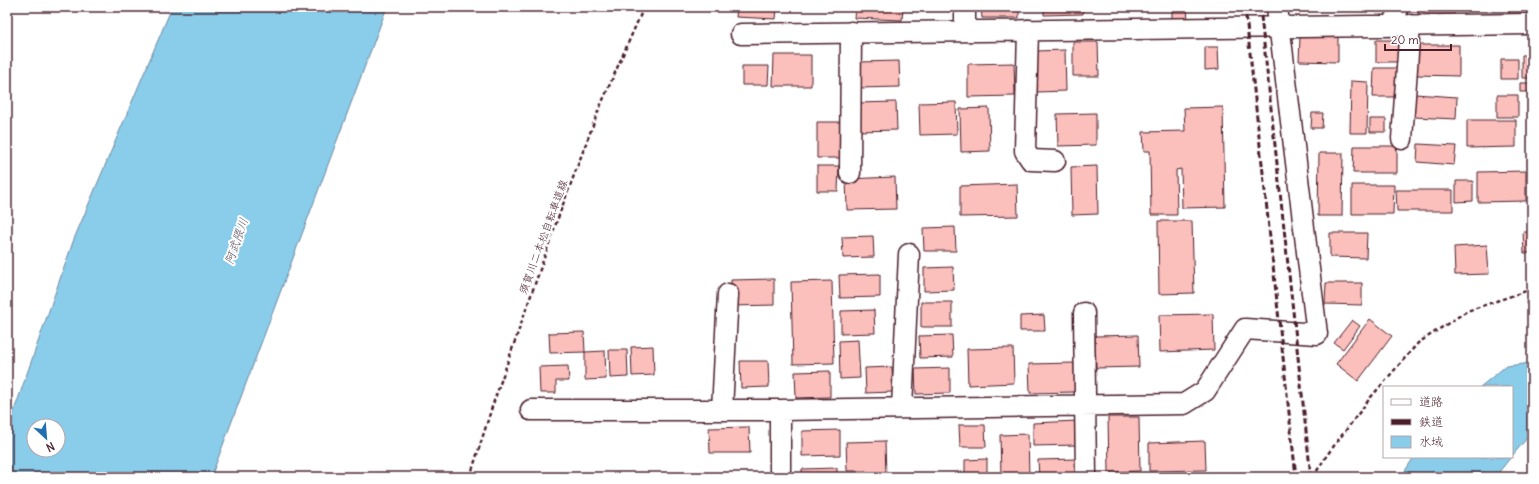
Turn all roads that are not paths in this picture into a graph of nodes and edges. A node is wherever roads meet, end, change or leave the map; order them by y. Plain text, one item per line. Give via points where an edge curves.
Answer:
1 (965, 7) edge
2 (1277, 7) edge
3 (1467, 16) edge
4 (1401, 19) edge
5 (1532, 24) edge
6 (1279, 27) junction
7 (1028, 30) junction
8 (965, 31) junction
9 (851, 32) junction
10 (741, 34) dead end
11 (1402, 139) dead end
12 (1055, 161) dead end
13 (850, 173) dead end
14 (909, 254) dead end
15 (728, 294) dead end
16 (1084, 313) dead end
17 (1086, 405) junction
18 (902, 408) junction
19 (531, 410) dead end
20 (722, 410) junction
21 (780, 410) junction
22 (780, 477) edge
23 (1086, 477) edge

1 - 8 street
2 - 6 street
3 - 4 street
3 - 5 street
4 - 6 street
4 - 11 street
6 - 7 street
6 - 17 street via 1317,334 1245,329 1205,391 1184,404
7 - 8 street
7 - 12 street via 1025,151 1031,160
8 - 9 street
9 - 10 street
9 - 13 street
14 - 18 street
15 - 20 street
16 - 17 street
17 - 18 street
17 - 23 street
18 - 21 street
19 - 20 street
20 - 21 street
21 - 22 street

